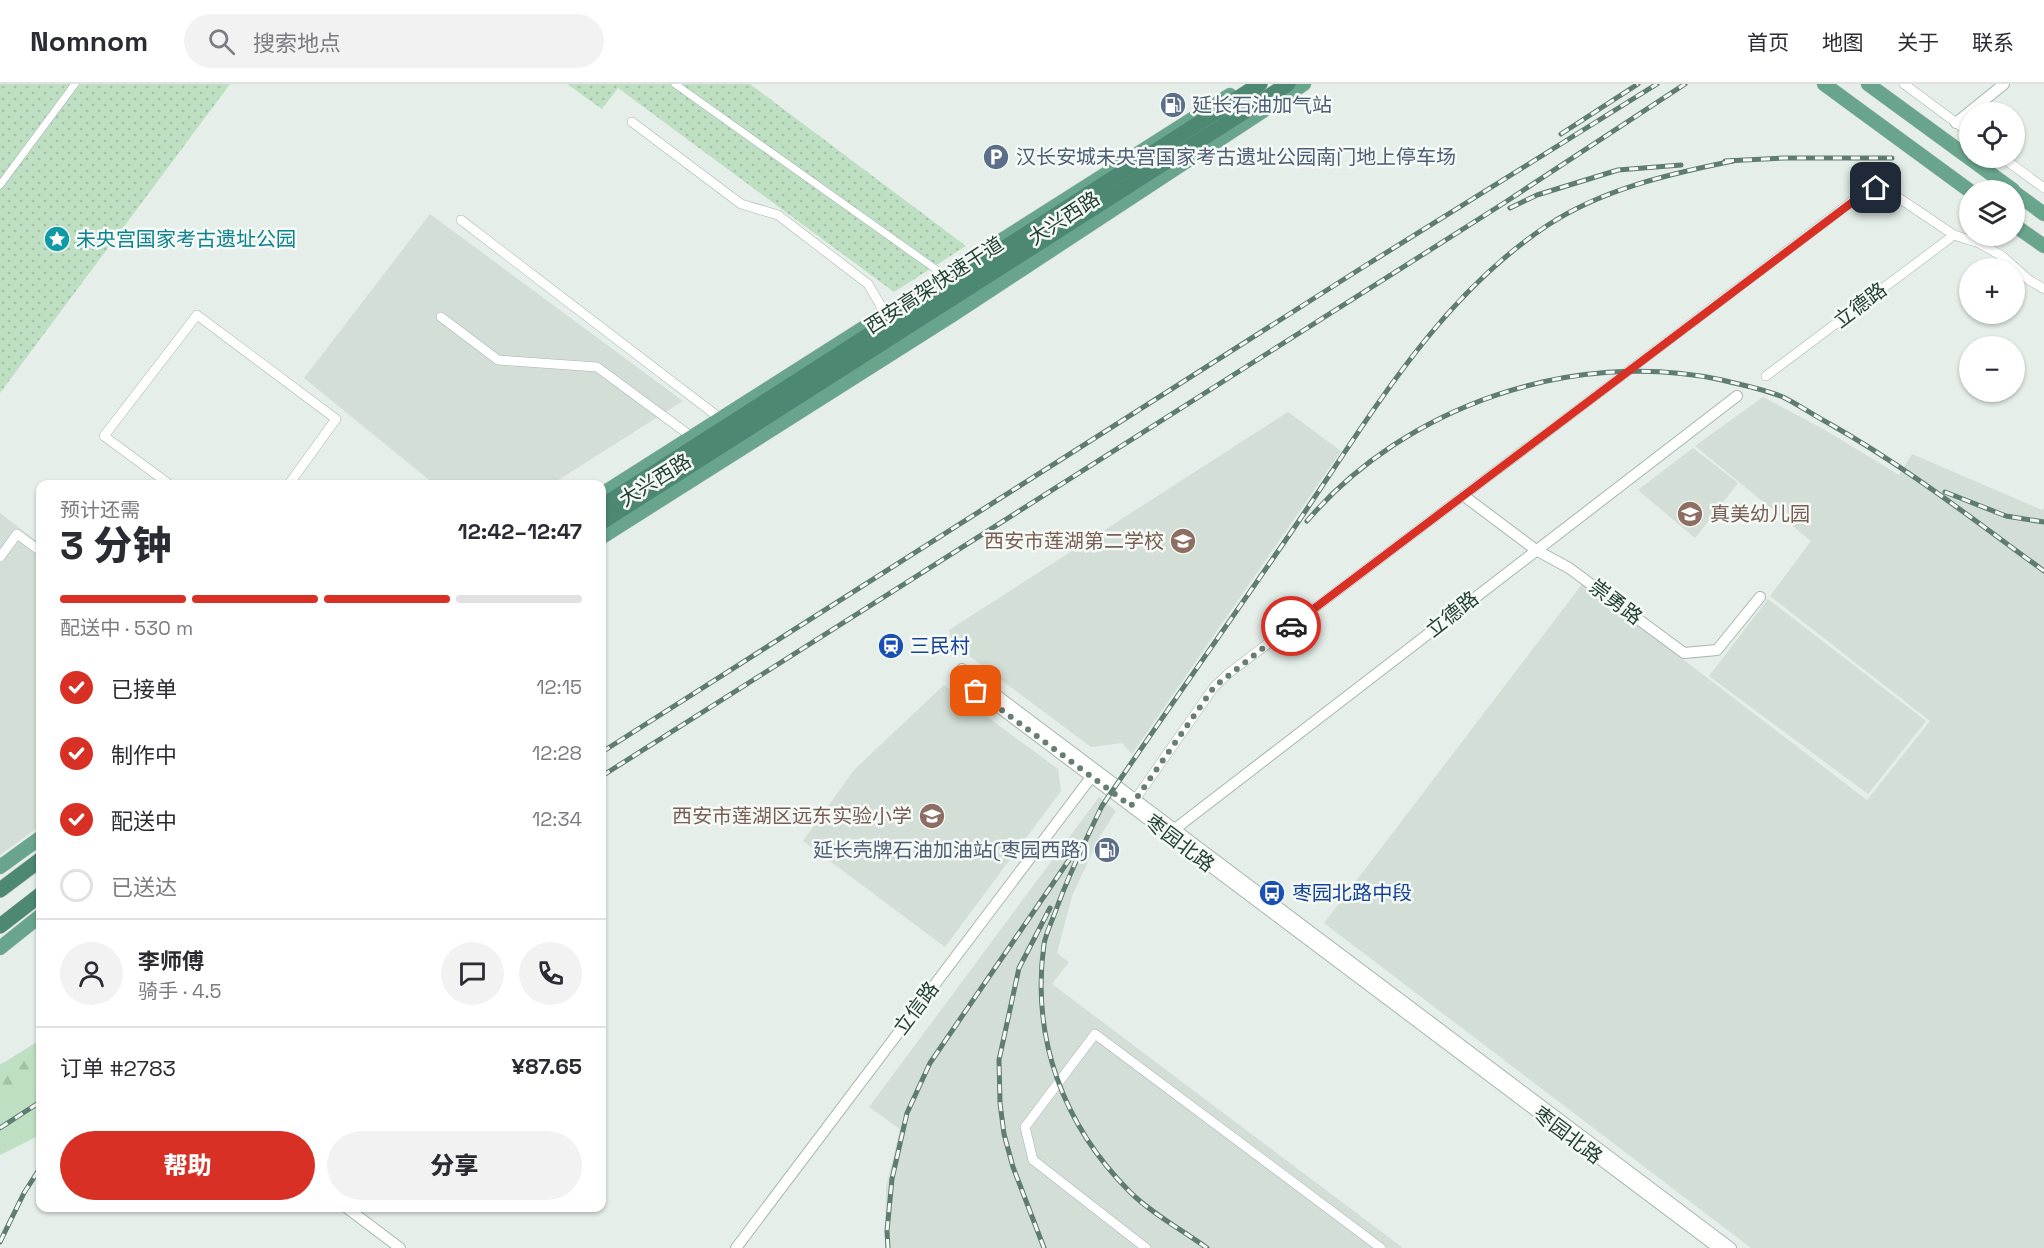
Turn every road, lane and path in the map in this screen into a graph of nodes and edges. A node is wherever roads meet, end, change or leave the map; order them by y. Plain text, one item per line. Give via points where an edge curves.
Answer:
1 (75, 84) edge
2 (675, 84) edge
3 (1246, 84) edge
4 (1260, 84) edge
5 (1288, 84) edge
6 (1304, 84) edge
7 (1824, 84) edge
8 (1868, 84) edge
9 (1904, 84) edge
10 (2004, 84) edge
11 (632, 122) dead end
12 (1956, 123) junction
13 (1959, 125) edge
14 (2017, 168) edge
15 (1999, 180) edge
16 (1959, 183) edge
17 (0, 185) edge
18 (2044, 188) edge
19 (2025, 199) edge
20 (2044, 214) edge
21 (461, 220) dead end
22 (2025, 233) edge
23 (1954, 235) junction
24 (2044, 246) edge
25 (944, 275) junction
26 (2044, 289) edge
27 (885, 313) junction
28 (441, 317) dead end
29 (1766, 376) dead end
30 (1737, 396) dead end
31 (721, 419) junction
32 (692, 437) junction
33 (164, 480) edge
34 (292, 480) edge
35 (606, 491) edge
36 (1464, 496) junction
37 (606, 503) edge
38 (606, 519) edge
39 (606, 534) edge
40 (36, 548) edge
41 (1536, 550) junction
42 (0, 557) edge
43 (1760, 597) dead end
44 (1094, 773) junction
45 (1134, 802) junction
46 (1172, 831) junction
47 (36, 841) edge
48 (36, 863) edge
49 (0, 867) edge
50 (0, 890) edge
51 (36, 898) edge
52 (36, 919) edge
53 (0, 926) edge
54 (0, 948) edge
55 (352, 1212) edge
56 (400, 1248) edge
57 (736, 1248) edge
58 (1146, 1248) edge
59 (1381, 1248) edge
60 (1718, 1248) edge
61 (1731, 1248) edge

1 - 17 street
2 - 25 street
3 - 25 main road, 大兴西路
4 - 37 highway, 西安高架快速干道
5 - 38 highway, 西安高架快速干道
6 - 39 main road, 大兴西路 via 954,314
7 - 16 main road
8 - 15 main road
9 - 12 street
10 - 12 street
11 - 27 street via 741,204 778,215 868,284
12 - 13 street
14 - 18 street
19 - 20 main road
21 - 31 street
22 - 24 main road
23 - 26 street via 1992,249
23 - 29 street, 立德路
23 - 36 street via 1893,194 1876,188 1863,194
25 - 27 main road, 大兴西路
27 - 31 main road, 大兴西路
28 - 32 street via 498,360 597,367
30 - 41 street, 立德路
31 - 32 main road, 大兴西路
32 - 35 main road, 大兴西路
33 - 34 street via 104,436 197,315 336,419
36 - 41 street, 崇勇路
36 - 45 street via 1214,687
40 - 42 street via 17,534
41 - 43 street, 崇勇路 via 1569,568 1684,653 1716,650
41 - 46 street, 立德路
44 - 44 street, 枣园北路 via 962,669 957,676
44 - 45 street, 枣园北路
44 - 57 street, 立信路
45 - 46 street, 枣园北路
46 - 60 street, 枣园北路
46 - 61 street, 枣园北路
47 - 49 main road
48 - 50 highway
51 - 53 highway
52 - 54 main road
55 - 56 street
58 - 59 street via 1033,1160 1025,1127 1095,1034

